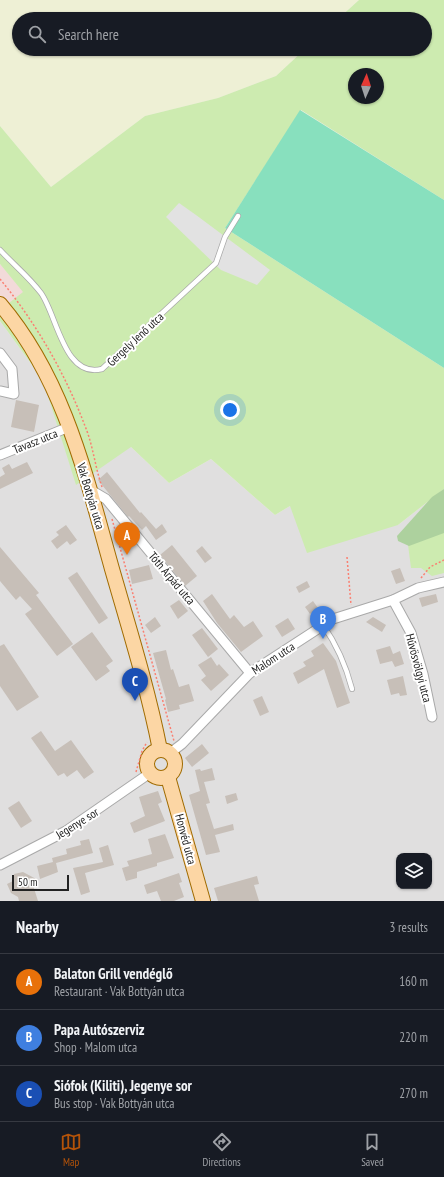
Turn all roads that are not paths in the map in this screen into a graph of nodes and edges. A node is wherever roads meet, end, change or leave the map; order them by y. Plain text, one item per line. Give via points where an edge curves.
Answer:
1 (238, 216) dead end
2 (0, 250) edge
3 (0, 304) edge
4 (0, 353) edge
5 (0, 392) edge
6 (69, 428) junction
7 (0, 455) edge
8 (89, 489) junction
9 (444, 582) edge
10 (392, 600) junction
11 (323, 625) junction
12 (250, 673) junction
13 (352, 689) dead end
14 (432, 717) dead end
15 (162, 747) junction
16 (147, 776) junction
17 (168, 777) junction
18 (2, 861) edge
19 (203, 901) edge

1 - 2 lane, Gergely Jenő utca via 225,237 216,263 102,369 94,371 82,369 72,359 41,293
3 - 6 main road, Vak Bottyán utca via 35,351 62,405
4 - 5 street via 12,369 14,394
6 - 7 street, Tavasz utca
6 - 8 main road, Vak Bottyán utca
8 - 12 street, Tóth Árpád utca via 106,499
8 - 15 main road, Vak Bottyán utca
9 - 10 street, Malom utca via 418,588
10 - 11 street, Malom utca via 332,619
10 - 14 street, Hűvösvölgyi utca via 411,633
11 - 12 street, Malom utca
11 - 13 lane via 346,667
12 - 15 street, Malom utca via 182,744
15 - 16 main road via 147,761
15 - 17 main road via 176,764 174,772
16 - 17 main road
16 - 18 street, Jegenye sor via 66,831
17 - 19 main road, Honvéd utca

